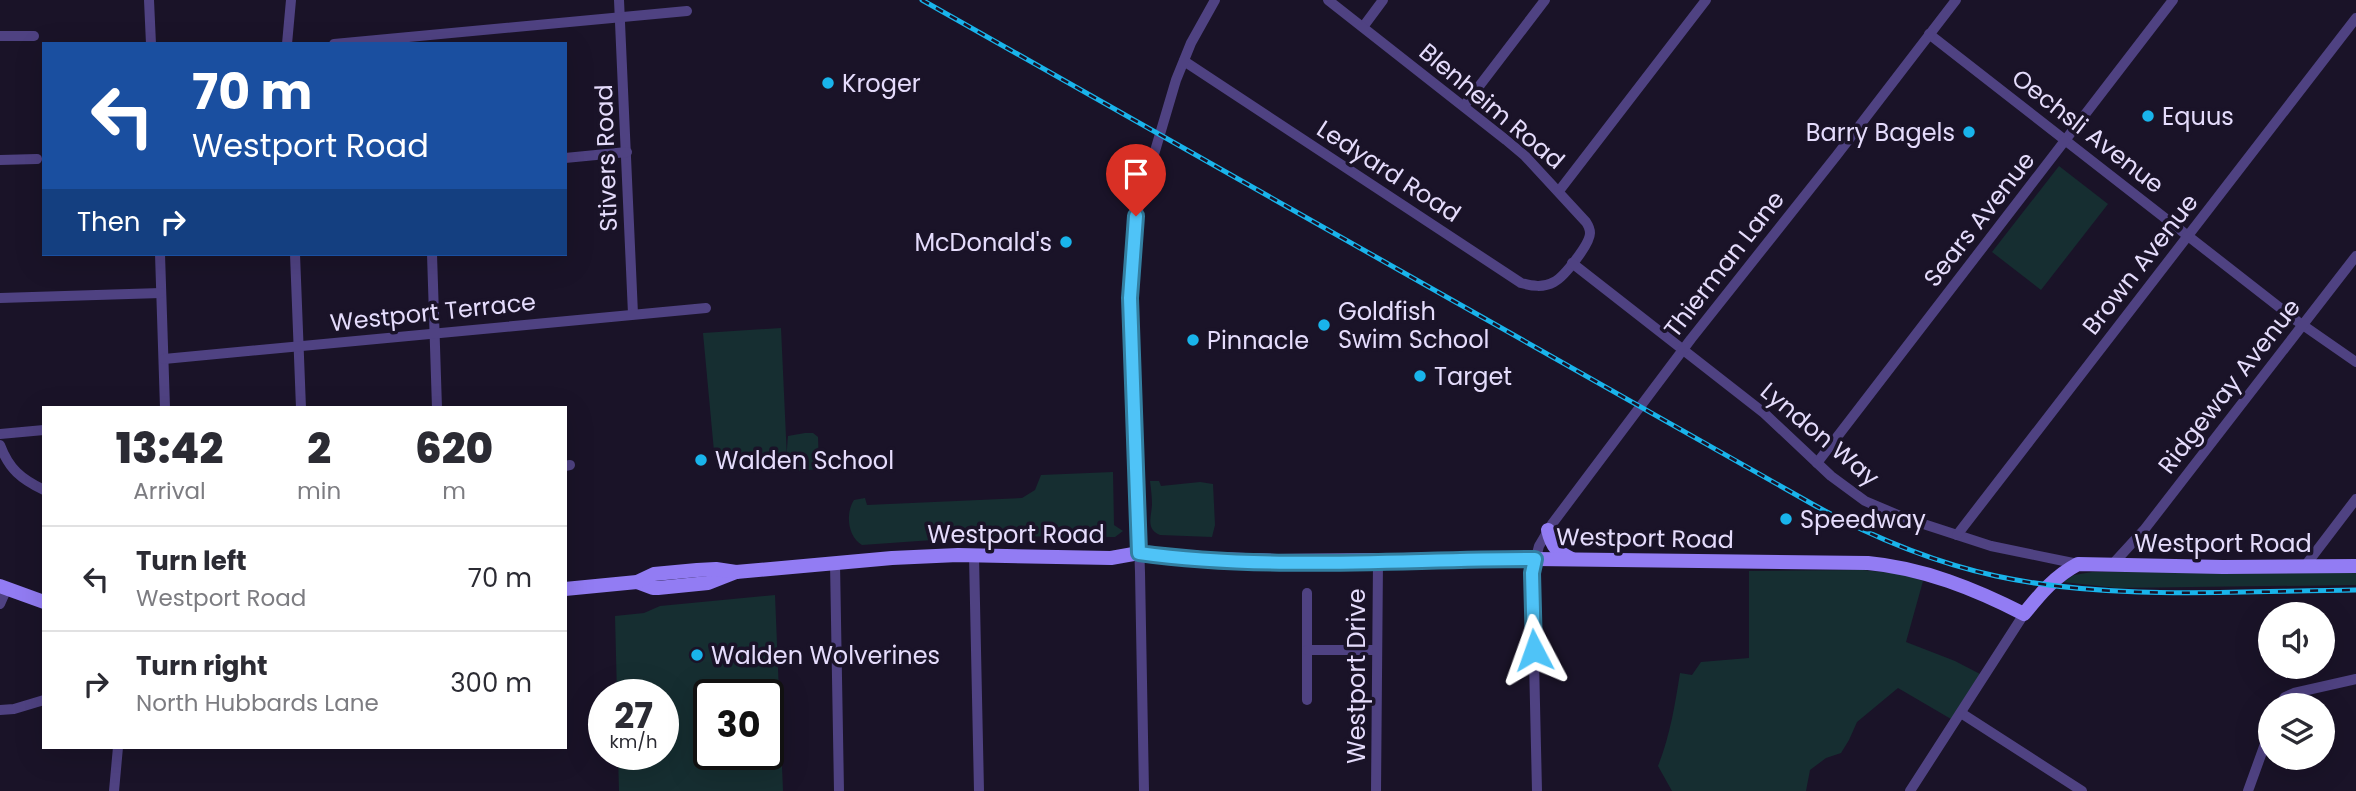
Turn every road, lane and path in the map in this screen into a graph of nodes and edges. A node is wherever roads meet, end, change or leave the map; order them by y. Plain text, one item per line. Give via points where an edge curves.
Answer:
1 (149, 0) edge
2 (291, 0) edge
3 (619, 0) edge
4 (1215, 0) edge
5 (1328, 0) edge
6 (1383, 0) edge
7 (1545, 0) edge
8 (1706, 0) edge
9 (1956, 0) edge
10 (2173, 0) edge
11 (687, 11) dead end
12 (620, 17) junction
13 (2356, 18) edge
14 (1363, 27) junction
15 (1929, 34) junction
16 (0, 36) edge
17 (34, 36) dead end
18 (423, 40) edge
19 (151, 42) edge
20 (287, 42) edge
21 (378, 42) edge
22 (1184, 61) junction
23 (1464, 106) junction
24 (2066, 141) junction
25 (626, 152) junction
26 (567, 158) edge
27 (37, 159) dead end
28 (0, 160) edge
29 (1559, 191) junction
30 (2188, 236) junction
31 (160, 256) edge
32 (295, 256) edge
33 (432, 256) edge
34 (2356, 256) edge
35 (1572, 263) junction
36 (161, 293) junction
37 (0, 298) edge
38 (706, 308) dead end
39 (634, 314) junction
40 (2302, 324) junction
41 (434, 333) junction
42 (299, 345) junction
43 (1683, 350) junction
44 (164, 359) junction
45 (2356, 362) edge
46 (165, 406) edge
47 (301, 406) edge
48 (437, 406) edge
49 (42, 430) edge
50 (0, 433) edge
51 (0, 445) edge
52 (1817, 463) junction
53 (42, 489) edge
54 (2356, 499) edge
55 (1548, 530) junction
56 (1957, 536) junction
57 (2135, 540) junction
58 (1139, 553) junction
59 (974, 556) junction
60 (1535, 559) junction
61 (1574, 559) junction
62 (1378, 562) junction
63 (835, 564) junction
64 (2078, 564) junction
65 (2111, 566) junction
66 (2139, 566) junction
67 (2305, 566) junction
68 (2356, 566) edge
69 (3, 587) edge
70 (567, 589) edge
71 (1307, 593) dead end
72 (42, 601) edge
73 (0, 604) edge
74 (2024, 614) junction
75 (1307, 650) junction
76 (1377, 650) junction
77 (2356, 678) edge
78 (2294, 693) edge
79 (1307, 700) dead end
80 (42, 701) edge
81 (0, 710) edge
82 (1961, 712) junction
83 (118, 749) edge
84 (2258, 763) edge
85 (114, 791) edge
86 (839, 791) edge
87 (979, 791) edge
88 (1144, 791) edge
89 (1376, 791) edge
90 (1537, 791) edge
91 (1910, 791) edge
92 (2082, 791) edge
93 (2248, 791) edge

1 - 19 street
2 - 20 street
3 - 12 street, Stivers Road
4 - 22 street
5 - 14 street, Blenheim Road
6 - 14 street
7 - 23 street
8 - 29 street
9 - 15 street, Thierman Lane
10 - 24 street, Sears Avenue
11 - 12 street
12 - 18 street
12 - 25 street, Stivers Road
13 - 30 street, Brown Avenue
14 - 23 street, Blenheim Road
15 - 24 street, Oechsli Avenue
15 - 43 street, Thierman Lane
16 - 17 street
18 - 21 street
22 - 35 street, Ledyard Road via 1521,283 1545,285 1560,278
22 - 58 street via 1139,205 1132,248
23 - 29 street, Blenheim Road
24 - 30 street, Oechsli Avenue
24 - 52 street, Sears Avenue
25 - 26 street
25 - 39 street, Stivers Road
27 - 28 street
29 - 35 street, Blenheim Road via 1590,229
30 - 40 street, Oechsli Avenue
30 - 56 street, Brown Avenue
31 - 36 street
32 - 42 street
33 - 41 street
34 - 40 street, Ridgeway Avenue
35 - 43 street, Lyndon Way
36 - 37 street
36 - 44 street
38 - 39 street, Westport Terrace
39 - 41 street, Westport Terrace
40 - 45 street, Oechsli Avenue
40 - 57 street, Ridgeway Avenue
41 - 42 street, Westport Terrace
41 - 48 street
42 - 44 street, Westport Terrace
42 - 47 street
43 - 52 street, Lyndon Way via 1764,413
43 - 55 street, Thierman Lane
44 - 46 street
49 - 50 street
51 - 53 street via 7,463
52 - 56 street, Lyndon Way via 1865,501
54 - 67 street
55 - 60 street, Thierman Lane
55 - 61 main road via 1552,546
56 - 64 street, Lyndon Way
57 - 65 street, Ridgeway Avenue
57 - 66 street
58 - 59 main road, Westport Road via 1111,558
58 - 62 main road, Westport Road
58 - 88 street
59 - 63 main road, Westport Road
59 - 87 street
60 - 61 main road, Westport Road
60 - 62 main road, Westport Road
60 - 90 street, Thierman Lane via 1532,622
61 - 74 main road, Westport Road via 1897,566 1937,577
62 - 76 street, Westport Drive
63 - 70 main road, Westport Road via 736,572 708,583 653,588 637,582
63 - 86 street
64 - 65 main road, Westport Road
64 - 74 main road via 2056,578
65 - 66 main road, Westport Road
66 - 67 main road, Westport Road
67 - 68 main road, Westport Road
69 - 72 main road
69 - 73 street
71 - 75 street
74 - 82 street
75 - 76 street
75 - 79 street
76 - 89 street, Westport Drive
77 - 78 street
80 - 81 street
82 - 91 street
82 - 92 street
83 - 85 street
84 - 93 street

